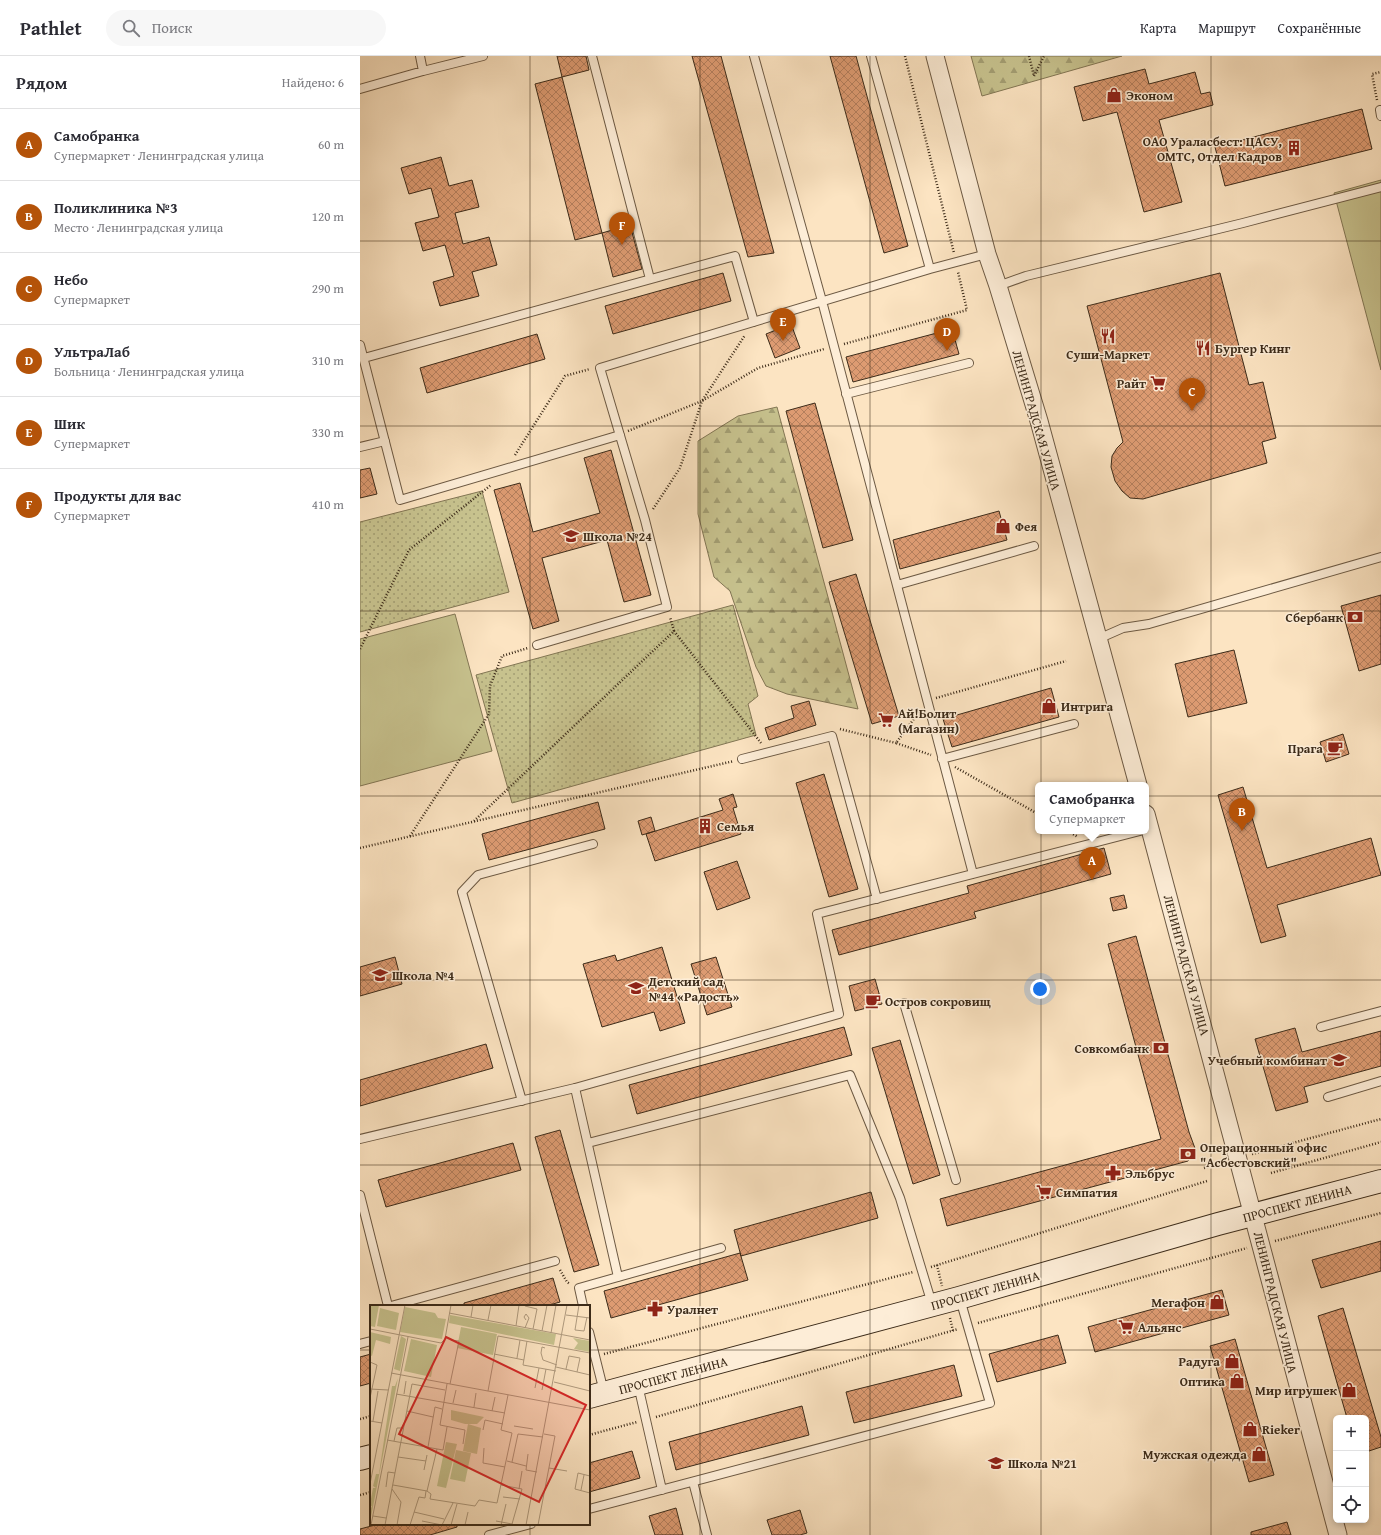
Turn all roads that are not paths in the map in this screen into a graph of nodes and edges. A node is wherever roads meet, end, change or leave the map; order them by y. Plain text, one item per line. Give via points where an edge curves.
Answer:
1 (420, 56) edge
2 (483, 56) edge
3 (592, 56) edge
4 (754, 56) edge
5 (871, 56) edge
6 (935, 56) edge
7 (423, 71) junction
8 (360, 89) edge
9 (1381, 187) edge
10 (987, 254) junction
11 (930, 269) junction
12 (650, 279) junction
13 (998, 286) junction
14 (822, 301) junction
15 (754, 322) junction
16 (360, 345) edge
17 (364, 358) junction
18 (969, 363) dead end
19 (846, 394) junction
20 (620, 435) junction
21 (385, 441) junction
22 (360, 447) edge
23 (1034, 546) dead end
24 (1381, 557) edge
25 (897, 585) junction
26 (1098, 639) junction
27 (537, 645) road end
28 (1074, 724) dead end
29 (742, 759) road end
30 (942, 759) junction
31 (1137, 782) edge
32 (1117, 834) edge
33 (1148, 834) edge
34 (593, 844) dead end
35 (973, 874) junction
36 (877, 900) junction
37 (904, 1003) dead end
38 (1381, 1011) edge
39 (1322, 1027) dead end
40 (1381, 1081) edge
41 (576, 1088) junction
42 (1328, 1097) dead end
43 (522, 1101) junction
44 (360, 1139) edge
45 (588, 1143) junction
46 (956, 1180) dead end
47 (1381, 1181) edge
48 (360, 1195) edge
49 (1253, 1215) junction
50 (721, 1248) dead end
51 (555, 1261) road end
52 (618, 1277) junction
53 (959, 1298) junction
54 (390, 1305) edge
55 (394, 1305) edge
56 (583, 1305) edge
57 (933, 1305) junction
58 (590, 1336) edge
59 (370, 1341) edge
60 (360, 1344) edge
61 (638, 1384) junction
62 (596, 1395) edge
63 (370, 1456) edge
64 (360, 1458) edge
65 (693, 1482) junction
66 (662, 1490) junction
67 (590, 1509) edge
68 (527, 1525) edge
69 (489, 1535) edge
70 (707, 1535) edge
71 (1338, 1535) edge

1 - 7 lane
2 - 7 lane
3 - 12 lane
4 - 14 lane
5 - 11 lane
6 - 10 street, ЛЕНИНГРАДСКАЯ УЛИЦА
7 - 8 lane
9 - 13 lane via 1026,276
10 - 11 lane
10 - 13 street, ЛЕНИНГРАДСКАЯ УЛИЦА
11 - 14 lane
12 - 15 lane via 735,256
12 - 17 lane
13 - 26 street, ЛЕНИНГРАДСКАЯ УЛИЦА
14 - 15 lane
14 - 19 lane
15 - 20 lane via 600,368
16 - 17 lane
17 - 21 lane
18 - 19 lane
19 - 25 lane
20 - 21 lane via 400,500
20 - 27 lane via 667,607
21 - 22 lane
23 - 25 lane
24 - 26 lane via 1149,624 1123,628
25 - 30 lane
26 - 31 street, ЛЕНИНГРАДСКАЯ УЛИЦА
28 - 30 lane
29 - 36 lane via 832,736
30 - 35 lane
32 - 35 lane
33 - 49 street, ЛЕНИНГРАДСКАЯ УЛИЦА
34 - 43 lane via 478,875 462,892
35 - 36 lane
36 - 41 lane via 816,914 839,1014
37 - 46 lane
38 - 39 lane
40 - 42 lane
41 - 43 lane
41 - 45 lane
43 - 44 lane
45 - 52 lane
45 - 57 lane via 850,1075 900,1198
47 - 49 street, ПРОСПЕКТ ЛЕНИНА
48 - 54 lane
49 - 53 street, ПРОСПЕКТ ЛЕНИНА
49 - 71 street, ЛЕНИНГРАДСКАЯ УЛИЦА
50 - 52 lane
51 - 55 lane
52 - 56 lane via 579,1288
53 - 57 street, ПРОСПЕКТ ЛЕНИНА
53 - 65 lane via 990,1403
57 - 61 street, ПРОСПЕКТ ЛЕНИНА
58 - 62 lane via 595,1357
59 - 60 lane
61 - 62 street, ПРОСПЕКТ ЛЕНИНА
61 - 66 lane
63 - 64 street
65 - 66 lane
65 - 70 lane
66 - 67 lane
68 - 69 lane

